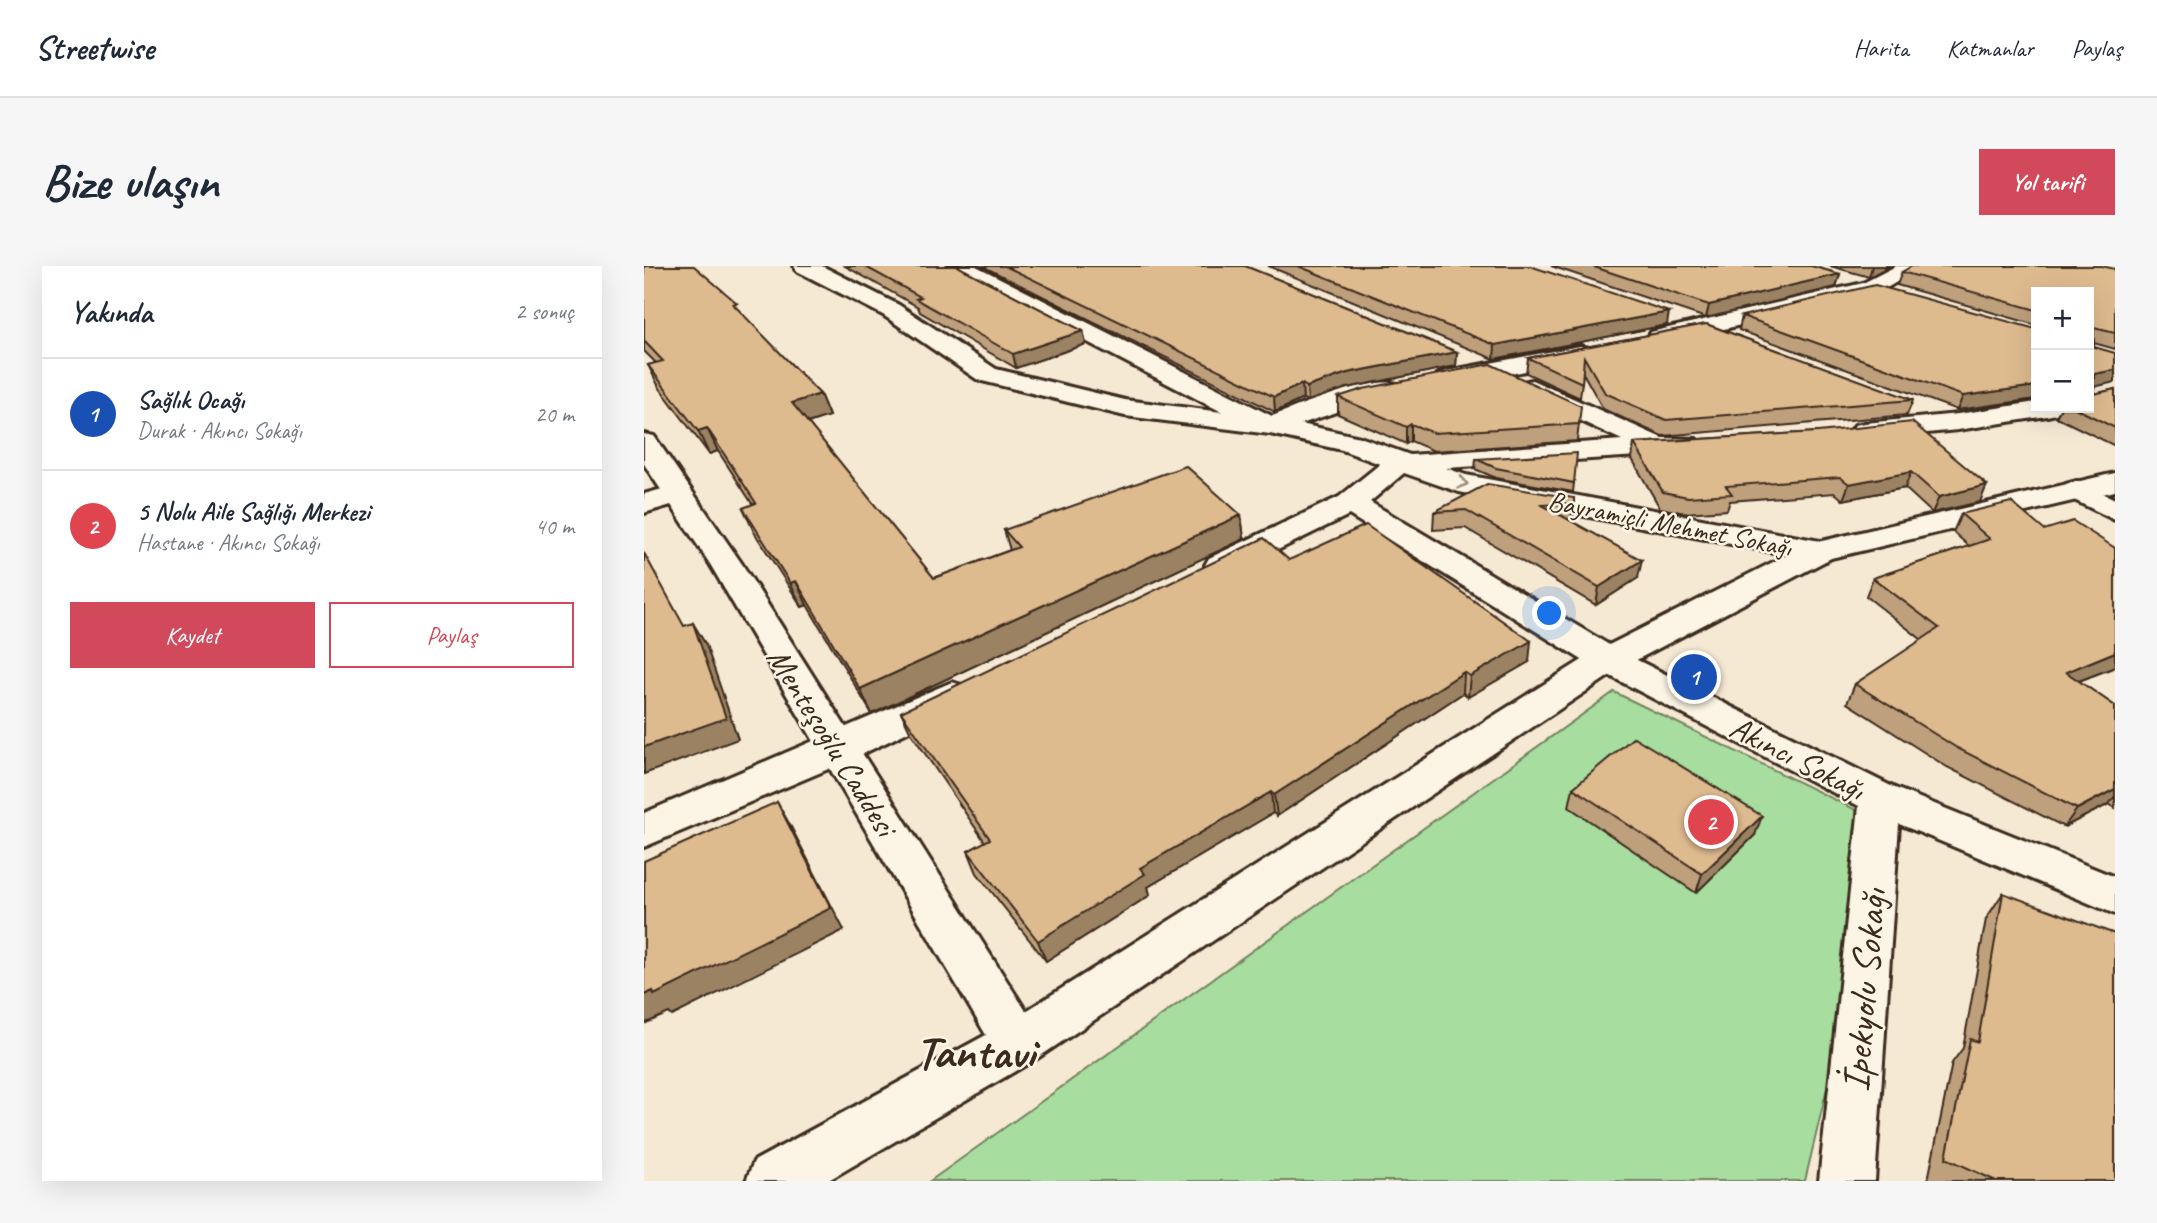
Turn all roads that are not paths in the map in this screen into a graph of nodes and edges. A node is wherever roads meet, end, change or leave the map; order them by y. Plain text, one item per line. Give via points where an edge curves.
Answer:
1 (805, 266) edge
2 (959, 266) edge
3 (1913, 266) edge
4 (1822, 274) edge
5 (1870, 288) junction
6 (1896, 296) edge
7 (1665, 315) edge
8 (1705, 328) junction
9 (1639, 341) edge
10 (1743, 342) edge
11 (1599, 349) edge
12 (1455, 354) edge
13 (1493, 370) junction
14 (1907, 403) edge
15 (2031, 411) edge
16 (1958, 422) junction
17 (1270, 426) junction
18 (1836, 433) edge
19 (644, 442) edge
20 (1713, 444) edge
21 (1657, 446) junction
22 (1398, 463) junction
23 (2115, 482) edge
24 (2077, 490) junction
25 (661, 499) edge
26 (1350, 503) junction
27 (2115, 511) edge
28 (1820, 551) junction
29 (1188, 581) edge
30 (1608, 660) junction
31 (976, 683) edge
32 (838, 750) junction
33 (1880, 799) junction
34 (644, 831) edge
35 (2115, 896) edge
36 (1018, 1043) junction
37 (774, 1181) edge
38 (1847, 1181) edge

1 - 17 street via 891,310 987,375 1125,408
2 - 17 street
3 - 5 street
4 - 5 street
5 - 6 street
5 - 8 street
7 - 8 street
8 - 9 street
8 - 10 street
11 - 13 street
12 - 13 street
13 - 17 street via 1357,396
13 - 21 street
14 - 16 street
15 - 16 street
16 - 18 street
17 - 22 street, Bayramiçli Mehmet Sokağı via 1350,443
19 - 25 street, Menteşoğlu Caddesi
20 - 21 street
21 - 22 street
22 - 26 street
22 -> 28 street, Bayramiçli Mehmet Sokağı via 1459,483
23 - 24 street
24 - 27 street
24 - 28 street
25 - 32 street, Menteşoğlu Caddesi via 726,564
26 - 29 street
26 - 30 street, Akıncı Sokağı
28 - 30 street
30 - 33 street, Akıncı Sokağı
30 - 36 street
31 - 32 street
32 - 34 street
32 - 36 street, Menteşoğlu Caddesi
33 - 35 street, Akıncı Sokağı
33 - 38 street, İpekyolu Sokağı
36 - 37 street

